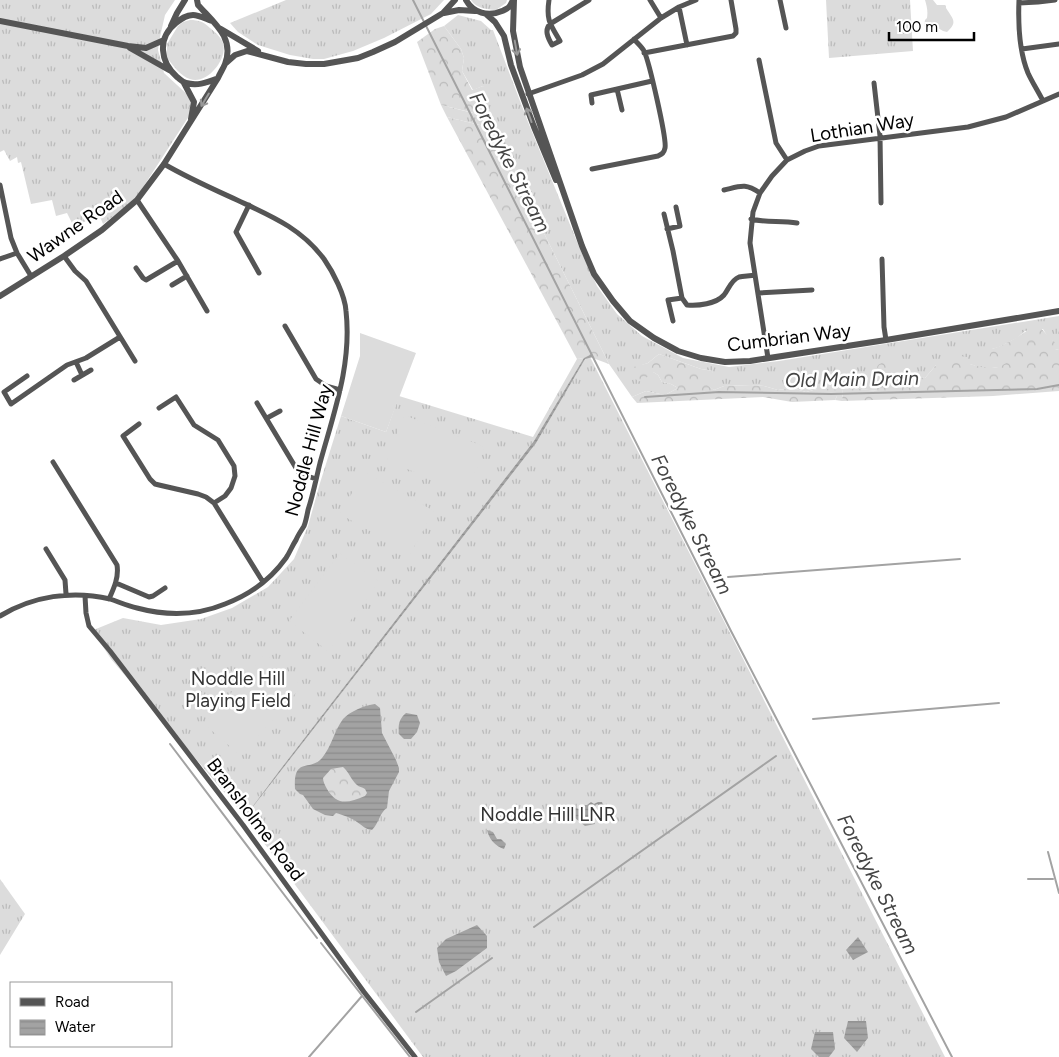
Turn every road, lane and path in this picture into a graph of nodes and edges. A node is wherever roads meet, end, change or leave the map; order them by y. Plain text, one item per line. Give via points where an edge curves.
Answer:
1 (185, 0) edge
2 (197, 0) edge
3 (455, 0) edge
4 (466, 0) edge
5 (514, 0) edge
6 (549, 0) edge
7 (587, 0) edge
8 (650, 0) edge
9 (696, 0) edge
10 (731, 0) edge
11 (780, 0) edge
12 (1055, 0) edge
13 (1019, 2) edge
14 (679, 7) junction
15 (475, 11) junction
16 (443, 13) junction
17 (486, 14) junction
18 (661, 18) junction
19 (0, 21) edge
20 (213, 21) junction
21 (171, 27) junction
22 (786, 28) dead end
23 (220, 29) junction
24 (634, 39) junction
25 (164, 40) junction
26 (1059, 44) edge
27 (687, 45) junction
28 (128, 46) junction
29 (1022, 49) junction
30 (644, 53) junction
31 (265, 55) junction
32 (759, 60) dead end
33 (225, 64) junction
34 (170, 71) junction
35 (218, 78) junction
36 (652, 81) junction
37 (184, 83) junction
38 (874, 83) dead end
39 (617, 89) junction
40 (1059, 94) edge
41 (526, 95) junction
42 (1043, 101) junction
43 (592, 103) dead end
44 (622, 110) dead end
45 (191, 120) junction
46 (880, 139) junction
47 (787, 160) junction
48 (164, 164) junction
49 (592, 170) dead end
50 (0, 185) edge
51 (724, 190) dead end
52 (760, 192) junction
53 (137, 200) junction
54 (881, 203) dead end
55 (249, 205) junction
56 (676, 207) dead end
57 (664, 214) dead end
58 (3, 217) edge
59 (751, 219) junction
60 (797, 223) dead end
61 (667, 229) junction
62 (17, 253) junction
63 (64, 256) junction
64 (0, 259) edge
65 (882, 259) dead end
66 (178, 261) junction
67 (136, 268) dead end
68 (259, 273) dead end
69 (755, 275) junction
70 (31, 276) junction
71 (187, 276) junction
72 (172, 284) dead end
73 (812, 290) dead end
74 (758, 293) junction
75 (0, 296) edge
76 (682, 298) junction
77 (207, 311) dead end
78 (1059, 311) edge
79 (673, 321) dead end
80 (285, 326) dead end
81 (120, 337) junction
82 (886, 340) junction
83 (768, 358) junction
84 (135, 361) dead end
85 (76, 362) junction
86 (91, 370) dead end
87 (82, 375) junction
88 (27, 376) dead end
89 (74, 380) dead end
90 (340, 390) junction
91 (257, 403) dead end
92 (159, 408) dead end
93 (280, 411) dead end
94 (267, 418) junction
95 (139, 424) dead end
96 (53, 462) dead end
97 (316, 479) junction
98 (214, 503) junction
99 (46, 550) dead end
100 (263, 582) junction
101 (116, 583) junction
102 (165, 588) dead end
103 (66, 594) junction
104 (85, 596) junction
105 (110, 599) junction
106 (0, 616) edge
107 (415, 1057) edge

1 - 21 street
2 - 20 street
3 - 16 street
4 - 15 street
5 - 17 street via 509,8
5 -> 41 street, Cumbrian Way via 513,31
6 - 7 street via 550,24
8 - 18 street
9 - 14 street
10 - 27 street via 736,33
11 - 22 street
12 - 13 street
13 - 29 street
14 - 18 street
14 - 27 street
15 - 16 street
15 - 17 street
16 - 31 street via 395,42 358,58 324,64 288,62
17 - 41 street, Cumbrian Way via 504,36 511,65
18 - 24 street
19 - 28 street
20 - 21 street via 194,15 183,17
20 - 23 street
21 - 25 street
23 - 31 street
23 - 33 street via 228,51
24 - 30 street
24 - 41 street via 603,64 582,75
25 - 28 street via 146,48
25 - 34 street via 162,56
26 - 29 street
27 - 30 street
28 - 34 street
29 - 42 street via 1028,72
30 - 36 street
31 - 33 street via 247,51 234,55
32 - 47 street via 776,143
33 - 35 street
34 - 37 street
35 - 37 street via 197,85
35 -> 45 street, Wawne Road
36 - 39 street
36 - 49 street via 666,146 664,152
37 - 45 street via 194,102
38 - 46 street
39 - 43 street via 591,95
39 - 44 street
40 - 42 street, Lothian Way
41 - 83 street, Cumbrian Way via 550,168 594,274 630,322 678,351 702,358 725,362
42 - 46 street, Lothian Way via 1006,117 968,127
45 - 48 street, Wawne Road
46 - 47 street, Lothian Way via 819,146
46 - 54 street
47 - 52 street, Lothian Way
48 - 53 street, Wawne Road
48 - 55 street, Noddle Hill Way
50 - 58 street
51 - 52 street via 744,186
52 - 59 street, Lothian Way
53 - 63 street, Wawne Road
53 - 66 street
55 - 68 street via 236,232
55 - 90 street, Noddle Hill Way via 294,230 310,244 332,273 346,309 348,342
56 - 61 street via 680,226
57 - 61 street
58 - 62 street
59 - 60 street
59 - 69 street, Lothian Way via 750,243
61 - 76 street
62 - 64 street
62 - 70 street
63 - 70 street, Wawne Road
63 - 81 street via 86,281
65 - 82 street
66 - 67 street via 146,280
66 - 71 street
69 - 74 street, Lothian Way
69 - 76 street via 732,282 720,299 692,305
70 - 75 street, Wawne Road
71 - 72 street
71 - 77 street
73 - 74 street
74 - 83 street, Lothian Way
76 - 79 street via 668,300
78 - 82 street, Cumbrian Way
80 - 90 street via 316,379
81 - 84 street
81 - 85 street
82 - 83 street, Cumbrian Way
85 - 87 street
85 - 88 street via 11,404 4,392
86 - 87 street
87 - 89 street
90 - 97 street, Noddle Hill Way
91 - 94 street
92 - 98 street via 176,397 194,425 218,440 234,466 231,488
93 - 94 street
94 - 97 street via 299,473
95 - 98 street via 123,436 153,482 206,496
96 - 101 street via 117,565
97 - 100 street, Noddle Hill Way via 304,525 287,556
98 - 100 street
99 - 103 street via 65,580
100 - 105 street, Noddle Hill Way via 225,605 196,613 162,613
101 - 102 street via 149,597
101 - 105 street
103 - 104 street, Noddle Hill Way
103 - 106 street, Noddle Hill Way via 45,597
104 - 105 street, Noddle Hill Way
104 - 107 street, Bransholme Road via 89,626 243,825

